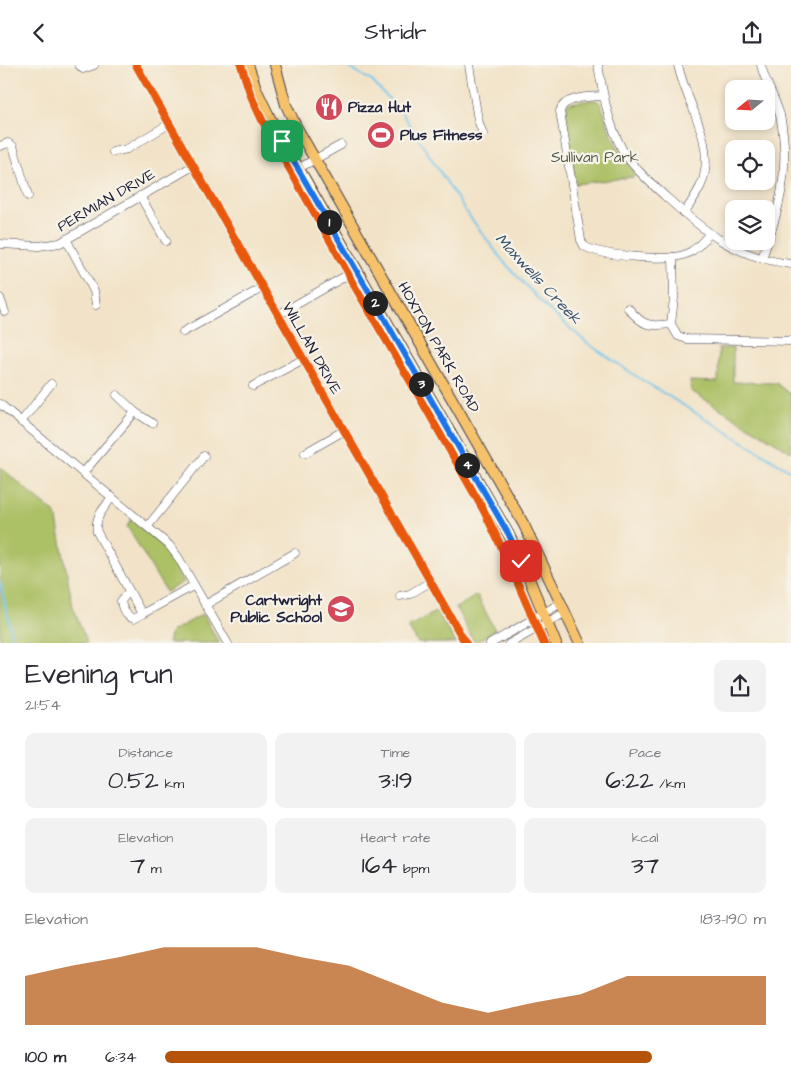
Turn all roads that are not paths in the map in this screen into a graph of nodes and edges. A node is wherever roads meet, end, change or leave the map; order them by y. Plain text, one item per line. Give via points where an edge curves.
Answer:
1 (78, 65) edge
2 (94, 65) edge
3 (136, 65) edge
4 (248, 65) edge
5 (275, 65) edge
6 (469, 65) edge
7 (598, 65) edge
8 (678, 65) edge
9 (761, 65) edge
10 (603, 95) junction
11 (169, 124) junction
12 (483, 134) dead end
13 (341, 145) dead end
14 (0, 146) edge
15 (113, 152) dead end
16 (314, 159) junction
17 (193, 167) junction
18 (299, 168) junction
19 (140, 196) junction
20 (28, 197) dead end
21 (684, 213) junction
22 (709, 234) junction
23 (66, 239) junction
24 (166, 241) dead end
25 (0, 244) edge
26 (673, 257) junction
27 (762, 257) junction
28 (791, 264) edge
29 (356, 270) junction
30 (262, 288) junction
31 (0, 298) edge
32 (96, 305) dead end
33 (628, 308) dead end
34 (5, 312) dead end
35 (278, 315) junction
36 (670, 324) junction
37 (183, 332) dead end
38 (791, 341) edge
39 (302, 360) junction
40 (50, 384) dead end
41 (253, 386) dead end
42 (117, 395) dead end
43 (0, 404) edge
44 (135, 411) junction
45 (21, 422) junction
46 (152, 423) dead end
47 (345, 430) junction
48 (305, 453) dead end
49 (204, 456) dead end
50 (84, 473) junction
51 (112, 497) junction
52 (148, 526) junction
53 (295, 553) dead end
54 (430, 582) junction
55 (194, 586) junction
56 (129, 591) junction
57 (400, 596) dead end
58 (205, 605) junction
59 (563, 607) junction
60 (142, 614) junction
61 (546, 617) junction
62 (228, 643) edge
63 (466, 643) edge
64 (490, 643) edge
65 (510, 643) edge
66 (556, 643) edge
67 (580, 643) edge

1 - 2 street via 83,69
3 - 11 street, WILLAN DRIVE
4 - 18 main road via 261,100
5 - 16 main road, HOXTON PARK ROAD via 286,105
6 - 12 street
7 - 10 street
8 - 21 street via 706,155 701,184
9 - 27 street via 785,133 787,154 784,194
10 - 21 street via 612,127 626,155 647,180
10 - 26 street via 569,101 561,108 582,242 588,249 610,254
11 - 15 street via 127,149
11 - 17 street, WILLAN DRIVE
13 - 16 street
14 - 20 street via 8,143 13,146
16 - 18 street
16 - 59 main road, HOXTON PARK ROAD via 524,525
17 - 19 street, PERMIAN DRIVE
17 - 30 street, WILLAN DRIVE
18 - 29 main road
19 - 23 street, PERMIAN DRIVE
19 - 24 street
21 - 22 street
22 - 26 street via 690,252
22 - 27 street via 736,249
23 - 25 street, PERMIAN DRIVE via 39,246
23 - 32 street via 94,291
26 - 36 street via 674,298
27 - 28 street
29 - 35 street
29 - 61 main road via 509,535
30 - 35 street, WILLAN DRIVE
30 - 37 street
31 - 34 street
33 - 36 street via 635,317 652,327
35 - 39 street, WILLAN DRIVE
36 - 38 street via 678,336 687,339
39 - 41 street
39 - 47 street, WILLAN DRIVE
40 - 45 street
42 - 44 street
43 - 45 street
44 - 46 street
44 - 50 street
45 - 50 street
47 - 48 street
47 - 54 street, WILLAN DRIVE
49 - 52 street
50 - 51 street
51 - 52 street
51 - 56 street via 97,518 97,532
52 - 55 street via 169,545
53 - 58 street
54 - 57 street
54 - 63 street, WILLAN DRIVE
55 - 58 street
55 - 60 street
56 - 60 street
56 - 60 street via 121,601 127,616 134,619
58 - 62 street
59 - 61 street
59 - 67 main road, HOXTON PARK ROAD
61 - 64 street
61 - 65 street
61 - 66 main road

